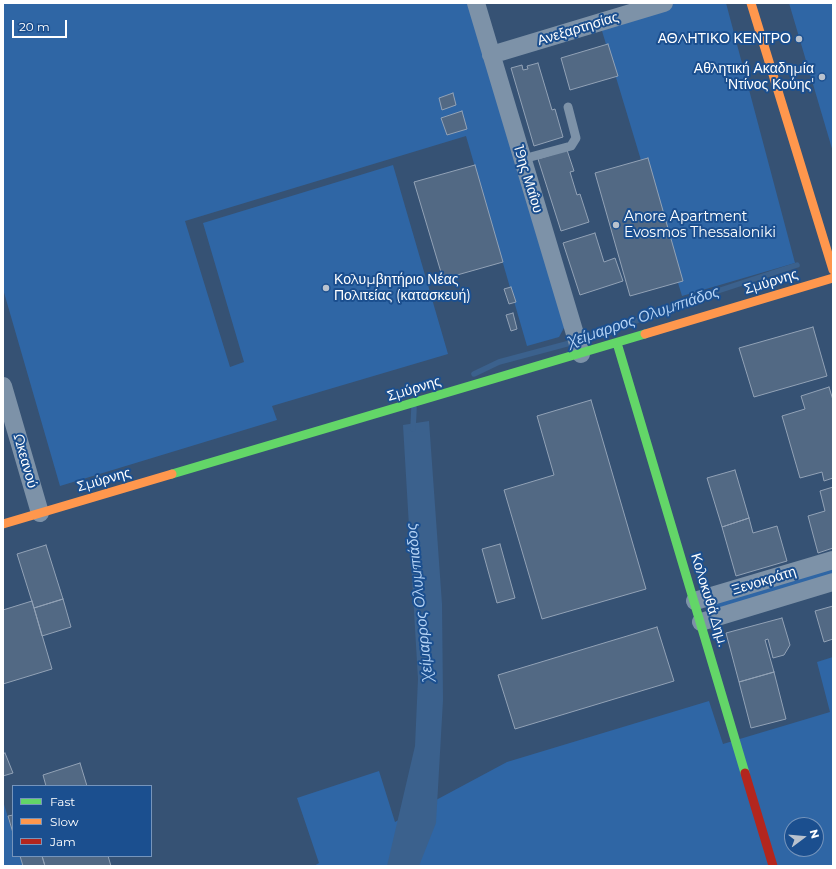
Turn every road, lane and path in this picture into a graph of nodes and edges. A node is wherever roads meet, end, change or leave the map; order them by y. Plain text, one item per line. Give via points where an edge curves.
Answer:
1 (476, 3) edge
2 (664, 3) edge
3 (751, 3) edge
4 (491, 55) junction
5 (568, 107) dead end
6 (523, 159) junction
7 (833, 270) edge
8 (833, 278) edge
9 (617, 343) junction
10 (581, 354) junction
11 (3, 386) edge
12 (40, 513) junction
13 (3, 524) edge
14 (833, 560) edge
15 (833, 582) edge
16 (695, 601) junction
17 (701, 622) junction
18 (773, 866) edge

1 - 4 street, 19ης Μαΐου
2 - 4 street, Ανεξαρτησίας
3 - 7 street
4 - 6 street, 19ης Μαΐου
5 - 6 lane via 576,138 571,146
6 - 10 street, 19ης Μαΐου
8 - 9 street, Σμύρνης
9 - 10 street, Σμύρνης
9 - 16 street, Κολοκυθά Δημ.
10 - 12 street, Σμύρνης
11 - 12 street, Ωκεανού
12 - 13 street, Σμύρνης
14 - 16 street, Ξενοκράτη
15 - 17 street, Ξενοκράτη
16 - 17 street, Κολοκυθά Δημ.
17 - 18 street, Κολοκυθά Δημ.

